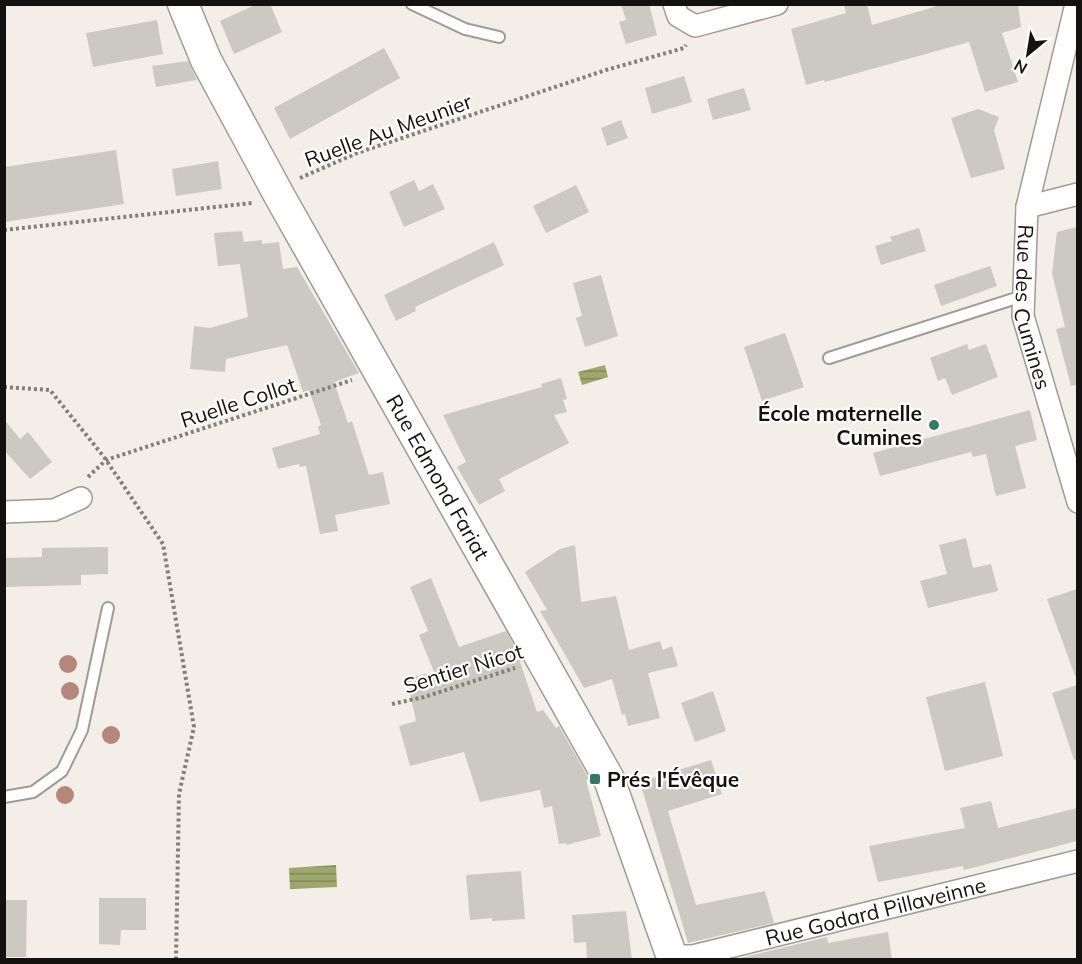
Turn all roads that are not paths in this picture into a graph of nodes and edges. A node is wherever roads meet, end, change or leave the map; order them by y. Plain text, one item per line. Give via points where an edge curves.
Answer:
1 (183, 4) edge
2 (412, 4) edge
3 (674, 4) edge
4 (777, 4) edge
5 (1077, 4) edge
6 (499, 37) dead end
7 (1077, 194) edge
8 (1027, 207) junction
9 (1023, 296) junction
10 (829, 358) dead end
11 (81, 498) dead end
12 (1077, 502) edge
13 (4, 512) edge
14 (108, 608) dead end
15 (4, 797) edge
16 (1077, 861) edge
17 (673, 958) edge

1 - 17 street, Rue Edmond Fariat via 206,60 280,197 609,779
2 - 6 lane via 465,29
3 - 4 street via 678,16 695,26
5 - 8 street, Rue des Cumines
7 - 8 street
8 - 9 street, Rue des Cumines
9 - 10 lane
9 - 12 street, Rue des Cumines via 1023,316
11 - 13 street via 54,510
14 - 15 lane via 82,730 62,771 33,792
16 - 17 street, Rue Godard Pillaveinne

